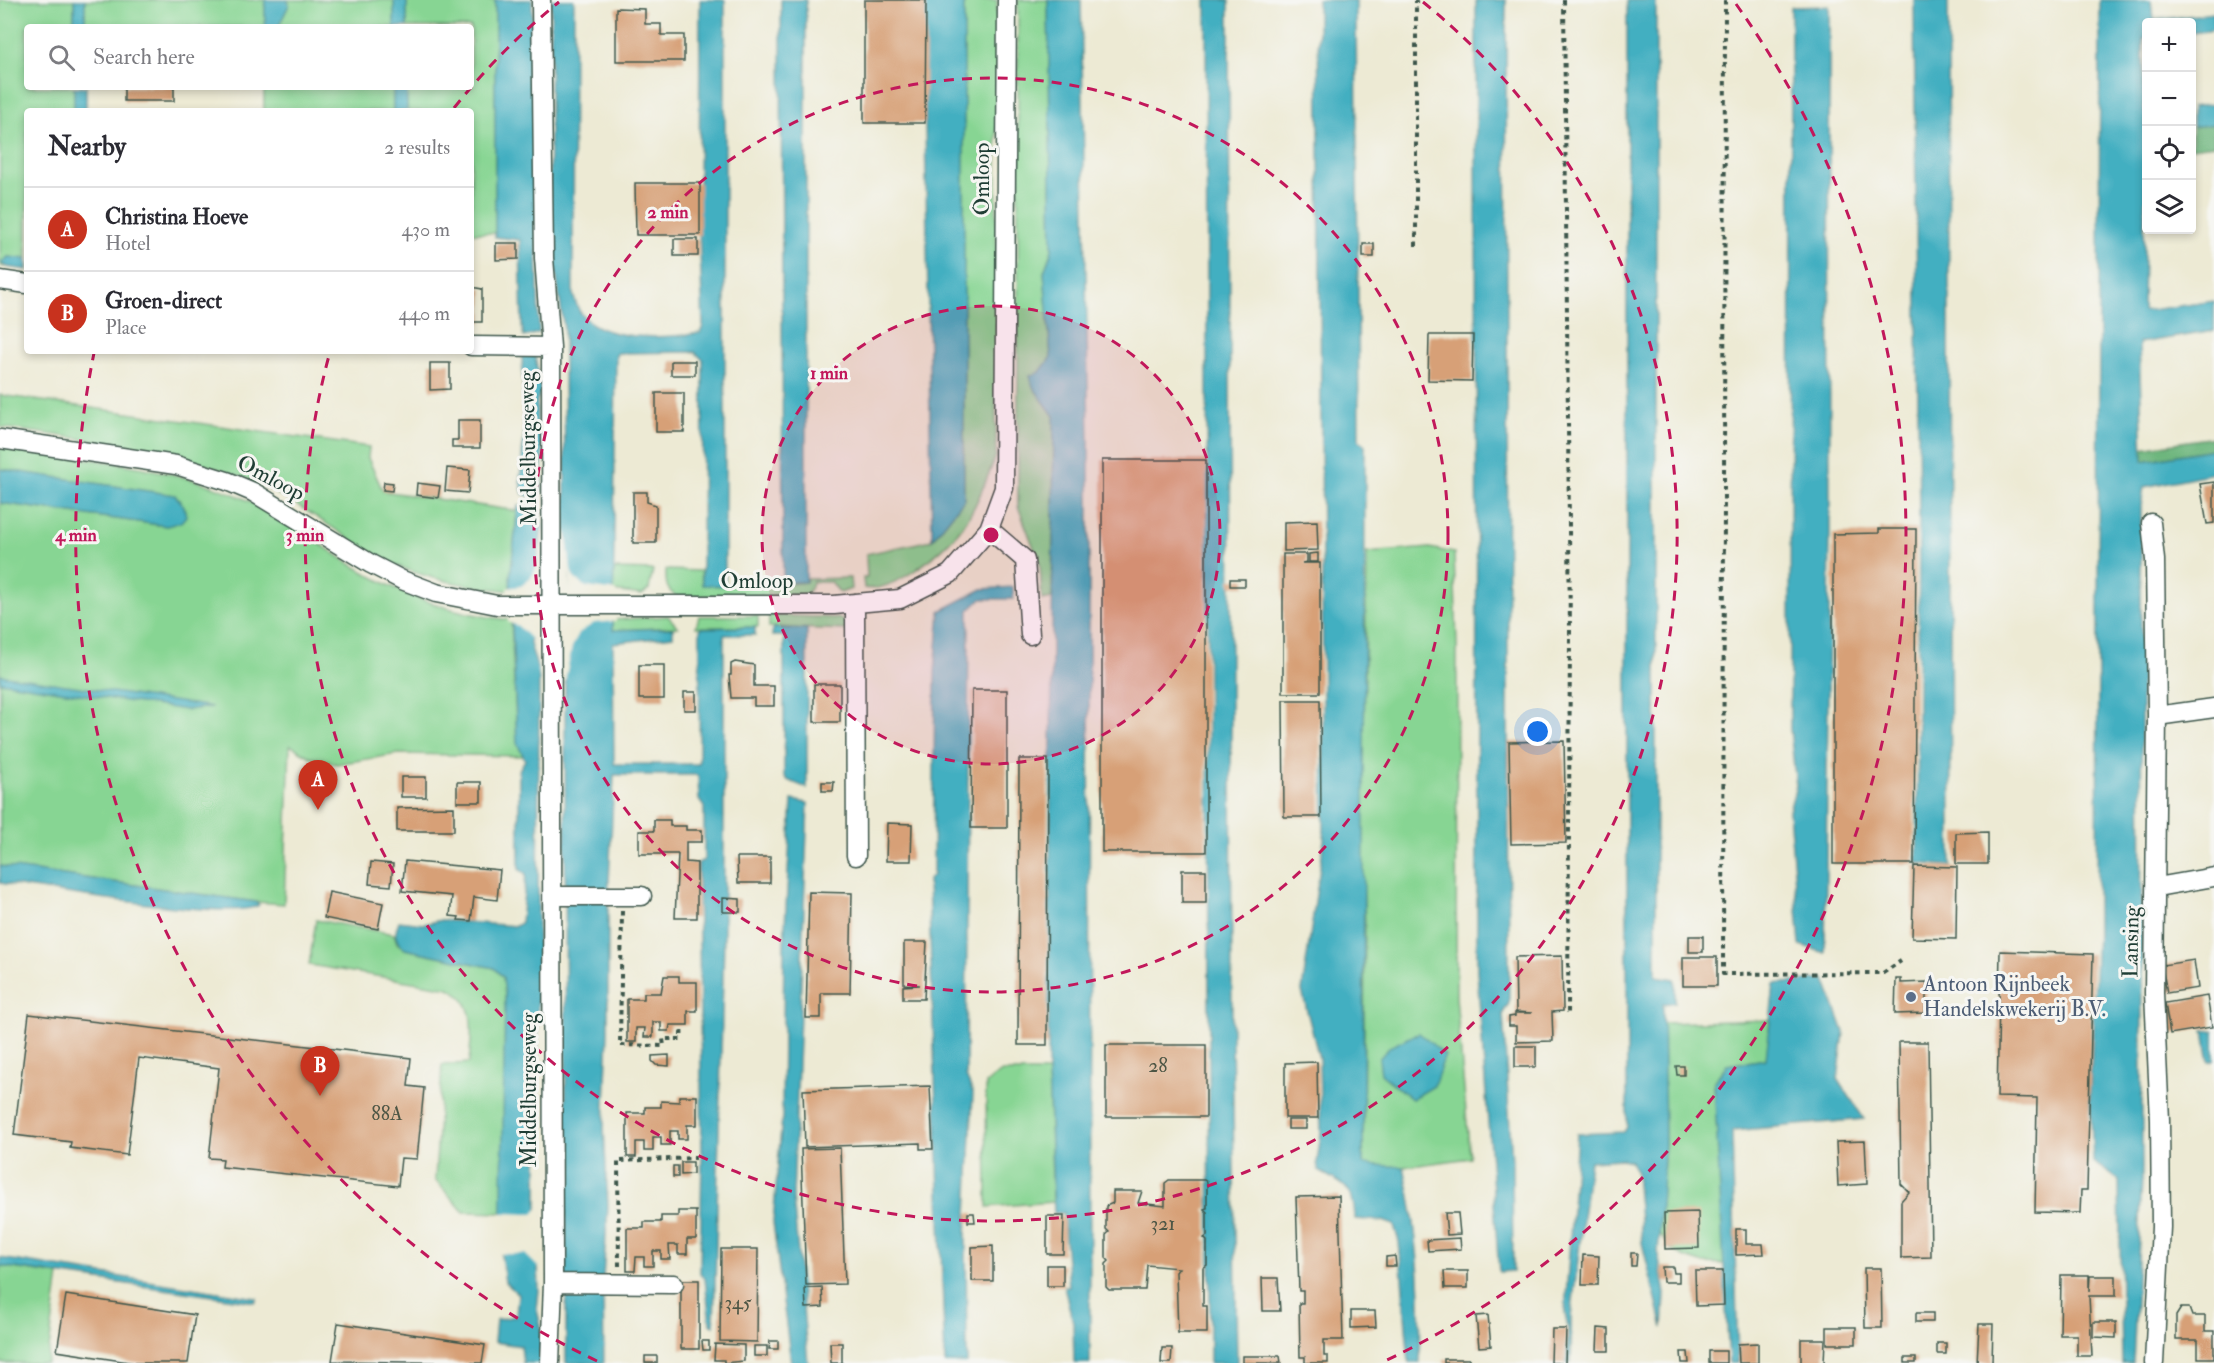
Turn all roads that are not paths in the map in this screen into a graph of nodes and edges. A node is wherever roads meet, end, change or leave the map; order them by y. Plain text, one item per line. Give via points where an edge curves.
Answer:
1 (541, 0) edge
2 (1007, 0) edge
3 (0, 280) edge
4 (24, 284) edge
5 (474, 346) edge
6 (551, 347) junction
7 (0, 439) edge
8 (2151, 523) dead end
9 (989, 529) junction
10 (855, 603) junction
11 (553, 605) junction
12 (1030, 635) dead end
13 (2214, 708) edge
14 (2157, 716) junction
15 (856, 856) dead end
16 (2214, 877) edge
17 (2157, 887) junction
18 (553, 896) junction
19 (626, 896) road end
20 (559, 1284) junction
21 (674, 1284) dead end
22 (550, 1363) edge
23 (2154, 1363) edge

1 - 6 street, Middelburgseweg via 544,258
2 - 9 street, Omloop via 1004,488
3 - 4 street
5 - 6 street
6 - 11 street, Middelburgseweg
7 - 11 street, Omloop via 176,465 253,492 371,564 436,593 497,605
8 - 14 street, Lansing
9 - 10 street, Omloop via 950,574 900,599
9 - 12 street via 1025,560
10 - 11 street, Omloop
10 - 15 street
11 - 18 street, Middelburgseweg
13 - 14 street
14 - 17 street, Lansing
16 - 17 street
17 - 23 street, Lansing via 2154,993 2161,1227
18 - 19 street
18 - 20 street, Middelburgseweg
20 - 21 street
20 - 22 street, Middelburgseweg

